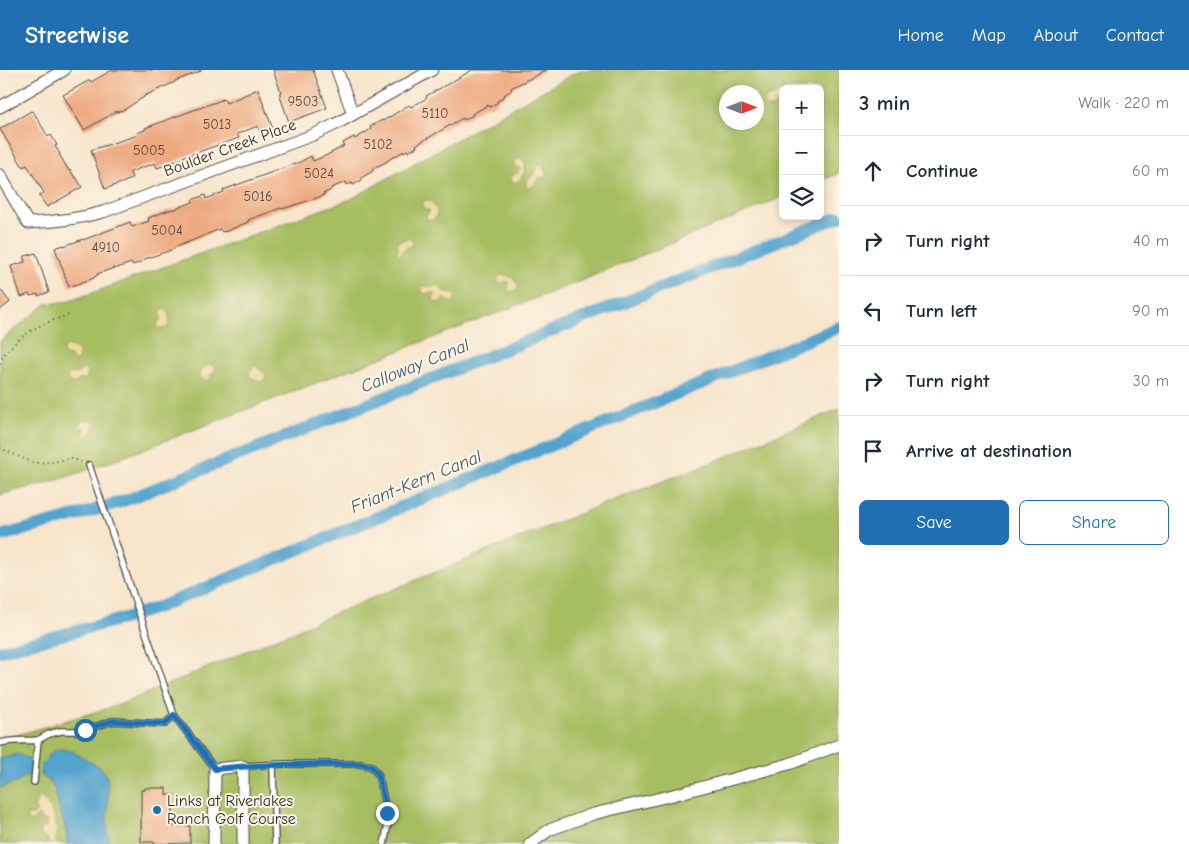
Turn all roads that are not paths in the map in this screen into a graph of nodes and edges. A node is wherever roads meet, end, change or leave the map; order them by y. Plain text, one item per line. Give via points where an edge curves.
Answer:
1 (64, 70) edge
2 (337, 70) edge
3 (432, 70) edge
4 (0, 107) edge
5 (353, 114) junction
6 (0, 175) edge
7 (89, 466) road end
8 (174, 715) junction
9 (38, 740) junction
10 (0, 743) edge
11 (839, 746) edge
12 (273, 765) junction
13 (244, 766) junction
14 (215, 769) junction
15 (34, 782) dead end
16 (214, 844) edge
17 (243, 844) edge
18 (275, 844) edge
19 (384, 844) edge
20 (530, 844) edge

1 - 4 street
2 - 5 street
3 - 5 street, Boulder Creek Place
5 - 6 street, Boulder Creek Place via 313,135 103,212 78,218 28,223
7 - 8 lane
8 - 9 lane via 165,724 112,721 85,730 49,734
8 - 14 lane
9 - 10 lane
9 - 15 lane
11 - 20 street via 789,764 593,814 550,830
12 - 13 lane
12 - 18 lane
12 - 19 lane via 371,766 378,774 387,813
13 - 14 street
13 - 17 street
14 - 16 street

